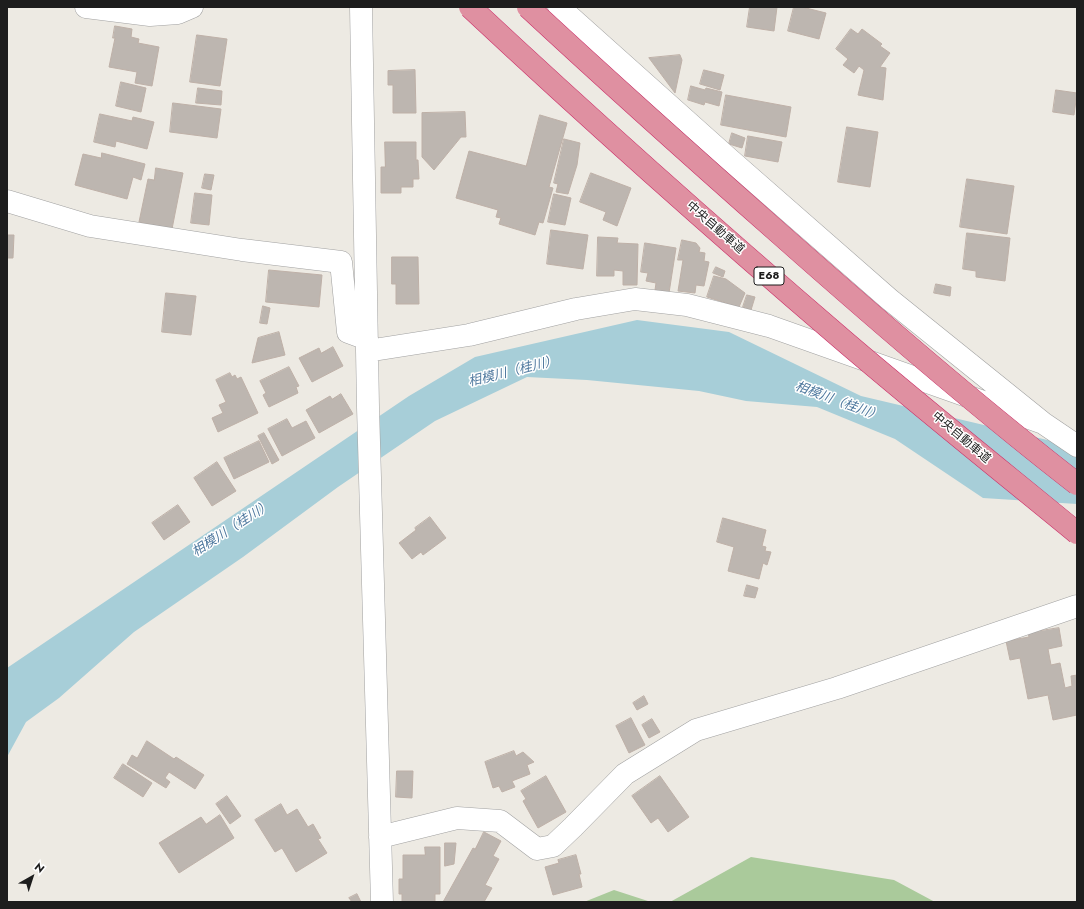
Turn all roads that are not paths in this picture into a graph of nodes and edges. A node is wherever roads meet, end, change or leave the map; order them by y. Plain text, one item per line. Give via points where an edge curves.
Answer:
1 (86, 7) edge
2 (192, 7) edge
3 (360, 7) edge
4 (470, 7) edge
5 (528, 7) edge
6 (559, 7) edge
7 (7, 201) edge
8 (367, 345) junction
9 (1043, 423) junction
10 (1077, 446) edge
11 (1077, 484) edge
12 (1077, 533) edge
13 (1077, 606) edge
14 (380, 837) junction
15 (382, 902) edge

1 - 2 street via 150,15 178,13
3 - 8 street
4 - 12 highway, 中央自動車道 / E68, bridge via 838,336
5 - 11 highway, bridge via 837,284 969,397
6 - 9 street via 889,299
7 - 8 street via 90,226 242,250 341,262 348,332
8 - 9 street via 469,335 576,308 635,299 688,305 769,326
8 - 14 street
9 - 10 street
13 - 14 street via 837,688 696,730 624,774 553,846 537,849 500,821 457,818
14 - 15 street

